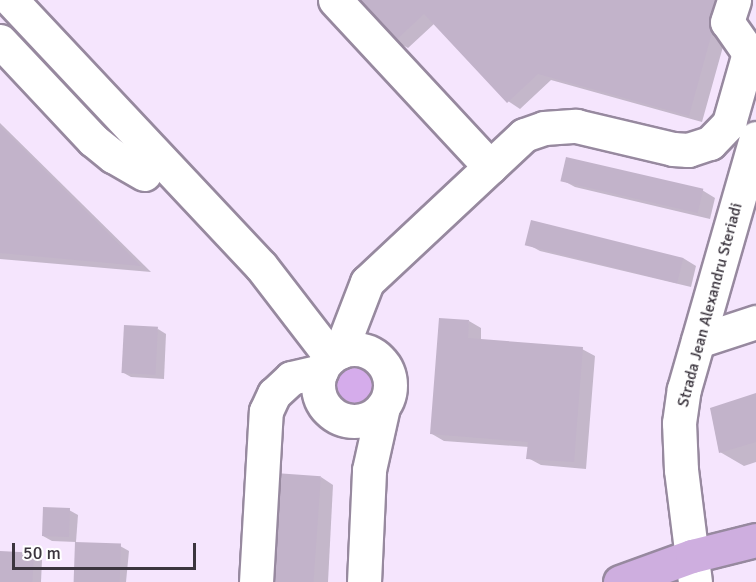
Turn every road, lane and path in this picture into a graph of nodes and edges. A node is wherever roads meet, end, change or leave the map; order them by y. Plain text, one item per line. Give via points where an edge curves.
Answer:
1 (10, 0) edge
2 (335, 0) edge
3 (734, 0) edge
4 (0, 18) edge
5 (752, 40) edge
6 (0, 41) edge
7 (746, 96) edge
8 (756, 138) edge
9 (490, 167) junction
10 (144, 174) junction
11 (756, 322) edge
12 (698, 341) junction
13 (337, 359) junction
14 (383, 407) junction
15 (342, 418) junction
16 (369, 470) junction
17 (756, 540) edge
18 (693, 569) edge
19 (256, 582) edge
20 (364, 582) edge
21 (620, 582) edge

1 - 13 street via 261,266
2 - 9 street
3 - 5 street via 728,22
4 - 10 street
5 - 7 street
6 - 10 street via 93,140
7 - 9 street via 710,143 688,150 560,126 524,135
8 - 12 street, Strada Jean Alexandru Steriadi
9 - 13 street via 367,282
10 - 13 street
11 - 12 street
12 - 18 street, Strada Jean Alexandru Steriadi via 684,388 678,440
13 - 14 street via 383,363 390,390
13 - 15 street via 320,394 332,413
13 - 19 street via 291,378 274,394 267,411
14 - 15 street via 369,418
14 - 16 street
15 - 16 street via 356,438
16 - 20 street
17 - 18 main road
18 - 21 main road

